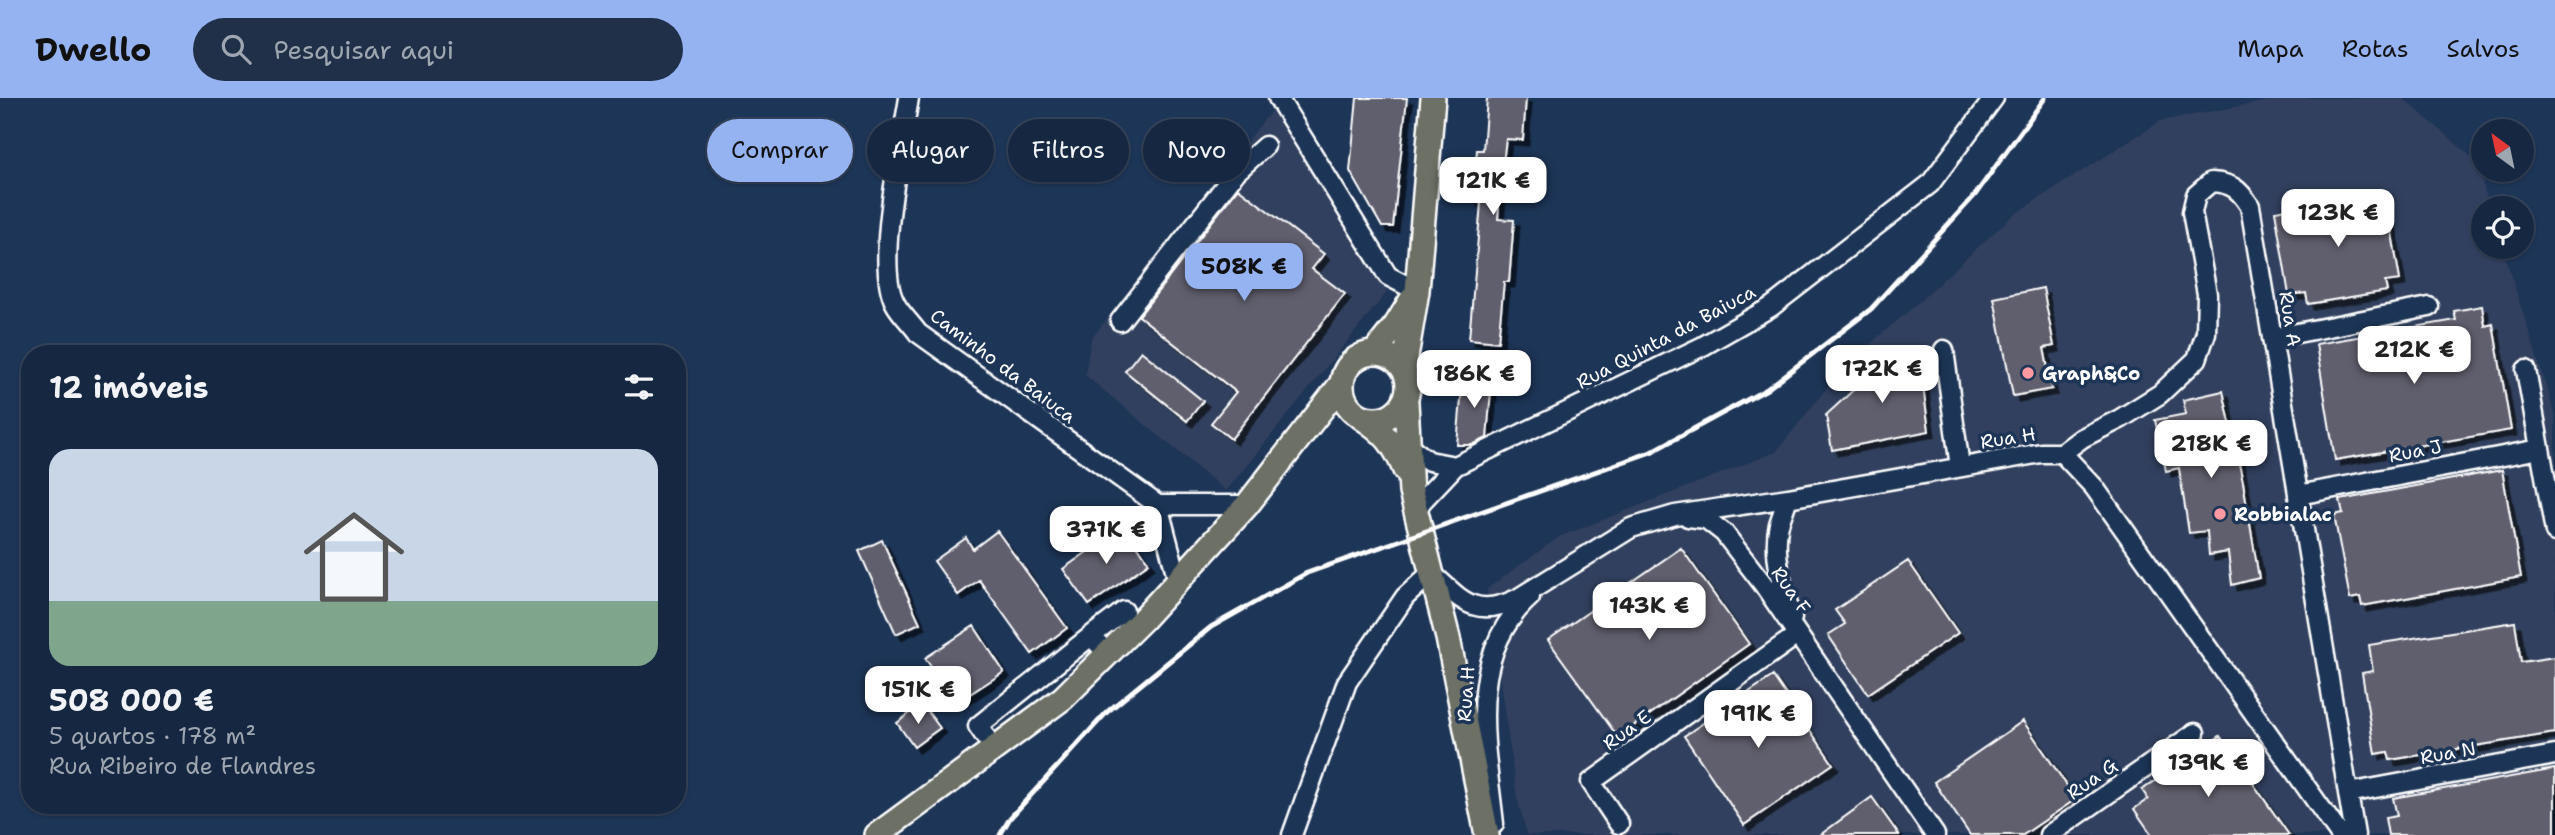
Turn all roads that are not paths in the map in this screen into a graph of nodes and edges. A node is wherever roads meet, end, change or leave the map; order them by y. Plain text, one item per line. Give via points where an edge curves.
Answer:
1 (909, 98) edge
2 (1278, 98) edge
3 (1433, 98) edge
4 (1994, 98) edge
5 (1265, 146) dead end
6 (1417, 291) junction
7 (2429, 307) dead end
8 (1120, 321) dead end
9 (2272, 338) junction
10 (1944, 350) dead end
11 (1374, 353) junction
12 (1405, 369) junction
13 (2526, 370) dead end
14 (1342, 383) junction
15 (1406, 401) junction
16 (1356, 414) junction
17 (1302, 437) junction
18 (1408, 444) junction
19 (2540, 449) junction
20 (2062, 453) junction
21 (1455, 466) junction
22 (1960, 467) junction
23 (1409, 480) junction
24 (2298, 495) junction
25 (1788, 498) junction
26 (1158, 505) junction
27 (1247, 505) junction
28 (1415, 513) junction
29 (1675, 515) junction
30 (2555, 532) edge
31 (1431, 573) junction
32 (1551, 578) junction
33 (1178, 581) junction
34 (1124, 611) dead end
35 (1797, 635) junction
36 (1091, 636) junction
37 (1108, 654) junction
38 (2194, 733) dead end
39 (994, 749) junction
40 (2555, 755) edge
41 (2348, 793) junction
42 (1619, 824) dead end
43 (877, 835) edge
44 (1292, 835) edge
45 (1487, 835) edge
46 (1496, 835) edge
47 (1935, 835) edge
48 (2049, 835) edge
49 (2340, 835) edge
50 (2355, 835) edge

1 - 26 street, Caminho da Baiuca via 888,235 886,273 894,303 918,333
2 - 6 street via 1388,276
3 - 6 main road
4 - 21 street, Rua Quinta da Baiuca via 1930,184 1771,307 1703,346
5 - 8 street via 1236,172
6 - 11 main road
6 - 12 main road
7 - 9 street
9 - 20 street, Rua A via 2250,206 2240,190 2228,183 2211,182 2196,195 2192,212 2207,294 2206,333 2197,359 2160,394
9 - 24 street, Rua A
10 - 22 street
11 - 12 main road via 1391,357
11 - 14 main road via 1356,359
12 - 15 main road
13 - 19 street
14 - 16 main road via 1342,393
14 - 17 main road
15 - 16 main road via 1381,420
15 - 18 main road
16 - 17 main road
16 - 23 main road via 1394,445
17 - 27 main road
18 - 21 street via 1429,461
18 - 23 main road
19 - 24 street, Rua J
19 - 30 street
20 - 22 street, Rua H
20 - 49 street, Rua H via 2094,487
21 - 28 street, Rua Quinta da Baiuca
22 - 25 street, Rua H
23 - 28 main road
24 - 41 street, Rua A
25 - 29 street, Rua H
25 - 35 street, Rua F via 1778,527 1779,557 1784,595
26 - 27 street
26 - 33 street
27 - 33 main road
28 - 31 main road
29 - 32 street, Rua H via 1631,528
29 - 35 street, Rua F via 1706,519 1724,533
31 - 32 street, Rua H via 1466,602 1483,608 1499,607
31 - 44 street via 1405,597 1348,682
31 - 45 main road
32 - 46 street, Rua H via 1522,604 1501,632 1488,664 1483,719
33 - 37 main road
34 - 36 street
35 - 42 street, Rua E via 1591,782
35 - 47 street
36 - 37 street
36 - 39 street via 978,726
37 - 39 main road via 1063,698
38 - 48 street, Rua G
39 - 43 main road
40 - 41 street, Rua N
41 - 50 street, Rua A

